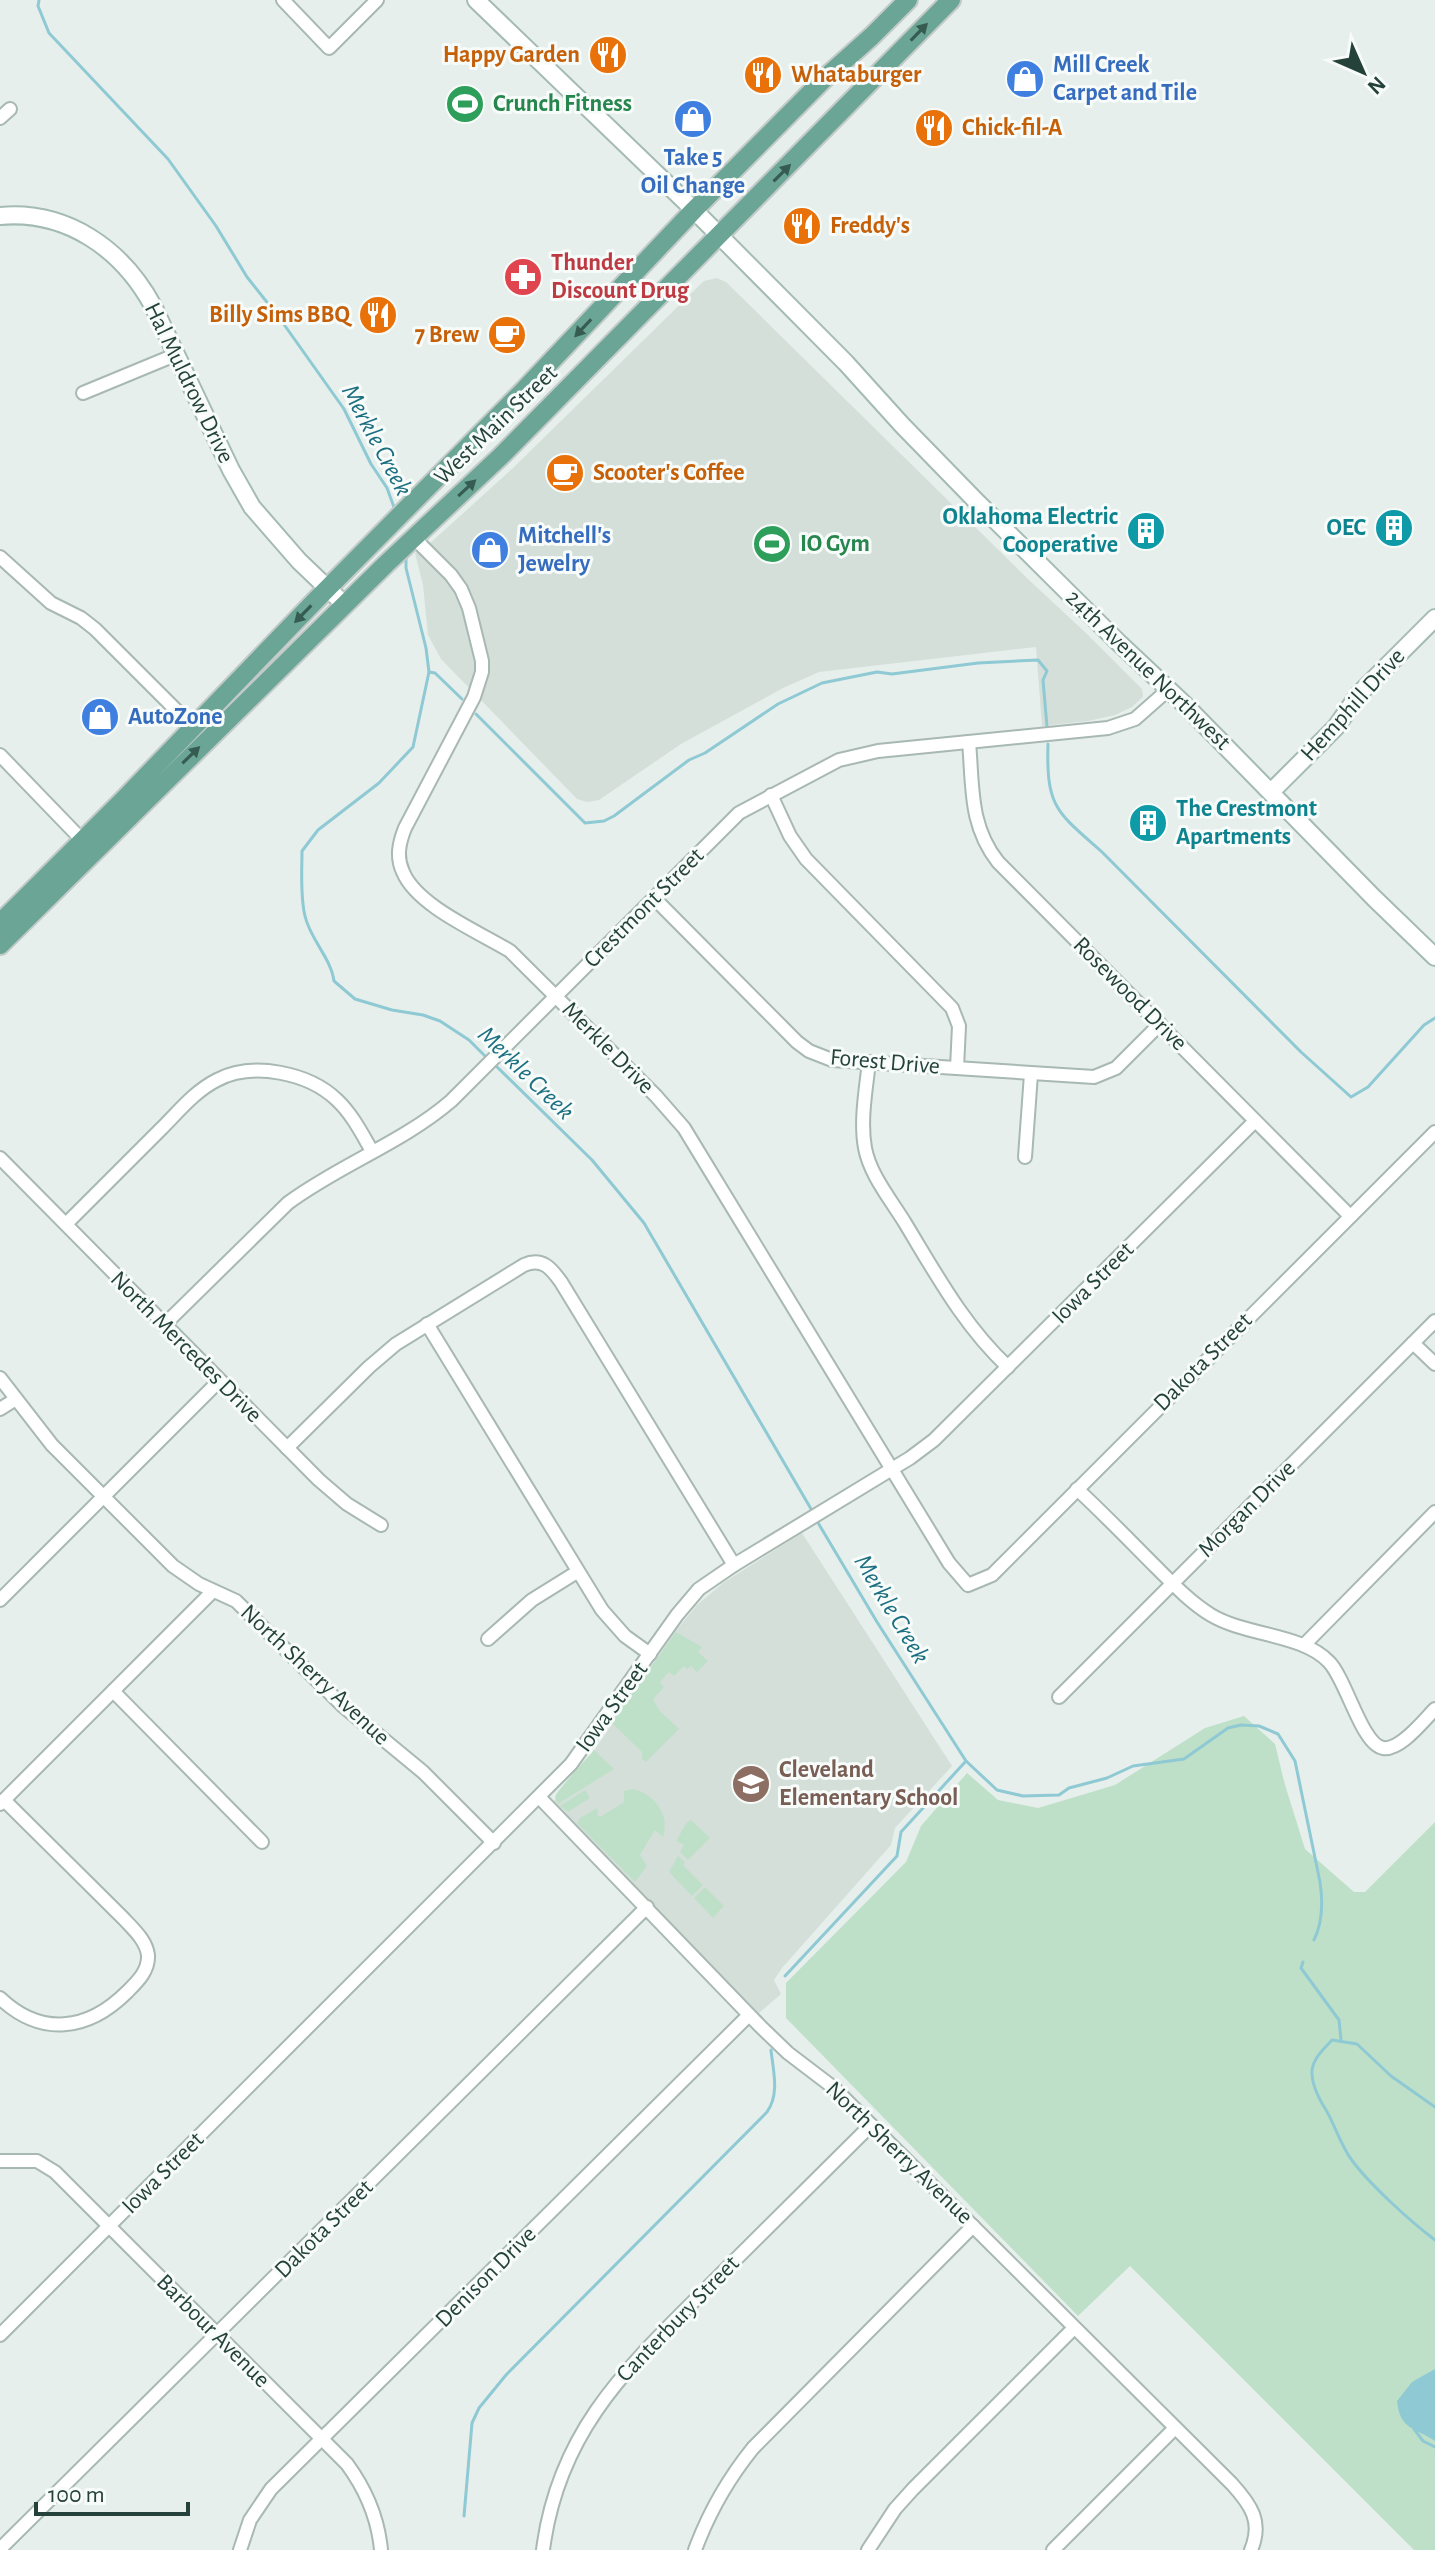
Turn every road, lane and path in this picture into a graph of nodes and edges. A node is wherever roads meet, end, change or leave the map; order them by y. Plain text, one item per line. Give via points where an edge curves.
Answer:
1 (283, 0) edge
2 (377, 0) edge
3 (908, 0) edge
4 (951, 0) edge
5 (480, 1) edge
6 (835, 68) junction
7 (859, 95) junction
8 (10, 109) dead end
9 (0, 118) edge
10 (694, 210) junction
11 (0, 216) edge
12 (719, 237) junction
13 (175, 355) junction
14 (83, 393) dead end
15 (412, 539) junction
16 (0, 557) edge
17 (328, 588) junction
18 (345, 605) junction
19 (1435, 618) edge
20 (1169, 689) junction
21 (193, 727) junction
22 (969, 742) junction
23 (0, 755) edge
24 (1271, 792) junction
25 (771, 795) junction
26 (83, 841) junction
27 (654, 898) junction
28 (0, 923) edge
29 (0, 945) edge
30 (1435, 957) edge
31 (556, 996) junction
32 (1160, 1024) junction
33 (869, 1062) junction
34 (957, 1068) junction
35 (1031, 1074) junction
36 (1255, 1121) junction
37 (1435, 1132) edge
38 (372, 1151) junction
39 (1025, 1157) dead end
40 (0, 1158) edge
41 (1350, 1216) junction
42 (66, 1224) junction
43 (1435, 1321) edge
44 (427, 1324) junction
45 (164, 1325) junction
46 (1413, 1343) junction
47 (1435, 1364) edge
48 (1008, 1367) junction
49 (0, 1378) edge
50 (219, 1381) junction
51 (16, 1399) junction
52 (0, 1409) edge
53 (287, 1448) junction
54 (892, 1468) junction
55 (1077, 1489) junction
56 (103, 1497) junction
57 (1435, 1512) edge
58 (381, 1525) dead end
59 (734, 1565) junction
60 (577, 1572) junction
61 (1173, 1584) junction
62 (968, 1585) joint
63 (213, 1591) junction
64 (0, 1600) edge
65 (488, 1639) dead end
66 (1304, 1645) junction
67 (650, 1654) junction
68 (113, 1691) junction
69 (1059, 1697) dead end
70 (1435, 1709) edge
71 (539, 1797) junction
72 (2, 1802) edge
73 (262, 1842) dead end
74 (494, 1843) junction
75 (647, 1907) junction
76 (0, 1998) edge
77 (749, 2015) junction
78 (871, 2125) junction
79 (0, 2161) edge
80 (973, 2226) junction
81 (108, 2227) junction
82 (1074, 2328) junction
83 (0, 2335) edge
84 (217, 2335) junction
85 (1175, 2428) junction
86 (321, 2439) junction
87 (0, 2549) edge
88 (240, 2550) edge
89 (381, 2550) edge
90 (543, 2550) edge
91 (695, 2550) edge
92 (868, 2550) edge
93 (1053, 2550) edge
94 (1251, 2550) edge

1 - 2 street via 329,48
3 - 6 main road, West Main Street
7 -> 4 main road, West Main Street
5 - 10 main road, 24th Avenue Northwest
6 - 7 main road
6 - 10 main road, West Main Street
12 -> 7 main road, West Main Street
8 - 9 street
10 - 12 main road, 24th Avenue Northwest
10 -> 17 main road, West Main Street
11 - 13 main road, Hal Muldrow Drive via 40,217 102,244 144,289
15 -> 12 main road, West Main Street
12 - 20 main road, 24th Avenue Northwest via 970,495
13 - 14 street
13 - 17 main road, Hal Muldrow Drive via 252,507
15 - 18 main road, West Main Street
15 - 31 street, Merkle Drive via 461,589 482,672 405,828 399,849 402,870 428,901 510,951
16 - 21 street via 51,603 95,629
17 - 18 main road, Hal Muldrow Drive
17 -> 21 main road, West Main Street
29 -> 18 main road, West Main Street
19 - 24 main road, Hemphill Drive
20 - 22 street, Crestmont Street via 1126,723
20 - 24 main road, 24th Avenue Northwest
21 - 26 main road, West Main Street
22 - 25 street, Crestmont Street via 850,756
22 - 32 street, Rosewood Drive via 977,825 989,851
23 - 26 street
24 - 30 main road, 24th Avenue Northwest
25 - 27 street, Crestmont Street via 739,813
25 - 34 street via 806,859 952,1008 959,1026
26 - 28 main road, West Main Street
27 - 31 street, Crestmont Street
27 - 33 street, Forest Drive via 809,1051 832,1060
31 - 38 street, Crestmont Street via 451,1101
31 - 54 street, Merkle Drive via 684,1128
32 - 35 street, Forest Drive via 1109,1073
32 - 36 street, Rosewood Drive
33 - 34 street, Forest Drive
33 - 48 street via 864,1138 872,1168 960,1313
34 - 35 street, Forest Drive
35 - 39 street
36 - 41 street, Rosewood Drive
36 - 48 street, Iowa Street
37 - 41 street, Dakota Street
38 - 42 street via 328,1092 288,1075 236,1073 215,1080 190,1100
38 - 45 street, Crestmont Street via 288,1203
40 - 42 street, North Mercedes Drive
41 - 55 street, Dakota Street
42 - 45 street, North Mercedes Drive
43 - 46 street, Morgan Drive
44 - 53 street via 377,1360
44 - 59 street via 524,1265 549,1267
44 - 60 street
45 - 50 street, North Mercedes Drive
46 - 47 street
46 - 61 street, Morgan Drive
48 - 54 street, Iowa Street via 934,1440
49 - 51 street, North Sherry Avenue
50 - 53 street, North Mercedes Drive
50 - 56 street
51 - 52 street
51 - 56 street, North Sherry Avenue
53 - 58 street, North Mercedes Drive via 335,1496
54 - 59 street, Iowa Street
54 - 62 street, Merkle Drive
55 - 61 street
55 - 62 street, Dakota Street via 992,1575
56 - 63 street, North Sherry Avenue via 185,1576
56 - 64 street
57 - 66 street
59 - 67 street, Iowa Street via 689,1599
60 - 65 street via 532,1600
60 - 67 street via 612,1625
61 - 66 street via 1222,1621
61 - 69 street, Morgan Drive
63 - 68 street
63 - 74 street, North Sherry Avenue via 245,1608 343,1706 423,1772
66 - 70 street via 1335,1669 1366,1735 1381,1748 1399,1743
67 - 71 street, Iowa Street via 581,1752
68 - 72 street
68 - 73 street
71 - 74 street, Iowa Street
71 - 75 street, North Sherry Avenue
72 - 76 street via 124,1919 148,1954 145,1971 134,1984 109,2009 81,2022 39,2022
74 - 81 street, Iowa Street
75 - 77 street, North Sherry Avenue
75 - 84 street, Dakota Street
77 - 78 street, North Sherry Avenue
77 - 86 street, Denison Drive
78 - 80 street, North Sherry Avenue
78 - 90 street, Canterbury Street via 611,2389 583,2429 561,2475
79 - 81 street, Barbour Avenue via 43,2163
80 - 82 street, North Sherry Avenue
80 - 91 street via 753,2448 711,2510
81 - 83 street, Iowa Street
81 - 84 street, Barbour Avenue
82 - 85 street, North Sherry Avenue
82 - 92 street via 913,2489
84 - 86 street, Barbour Avenue
84 - 87 street, Dakota Street
85 - 93 street
85 - 94 street, North Sherry Avenue via 1254,2513 1257,2530
86 - 88 street, Denison Drive via 260,2502
86 - 89 street, Barbour Avenue via 347,2464 365,2492

